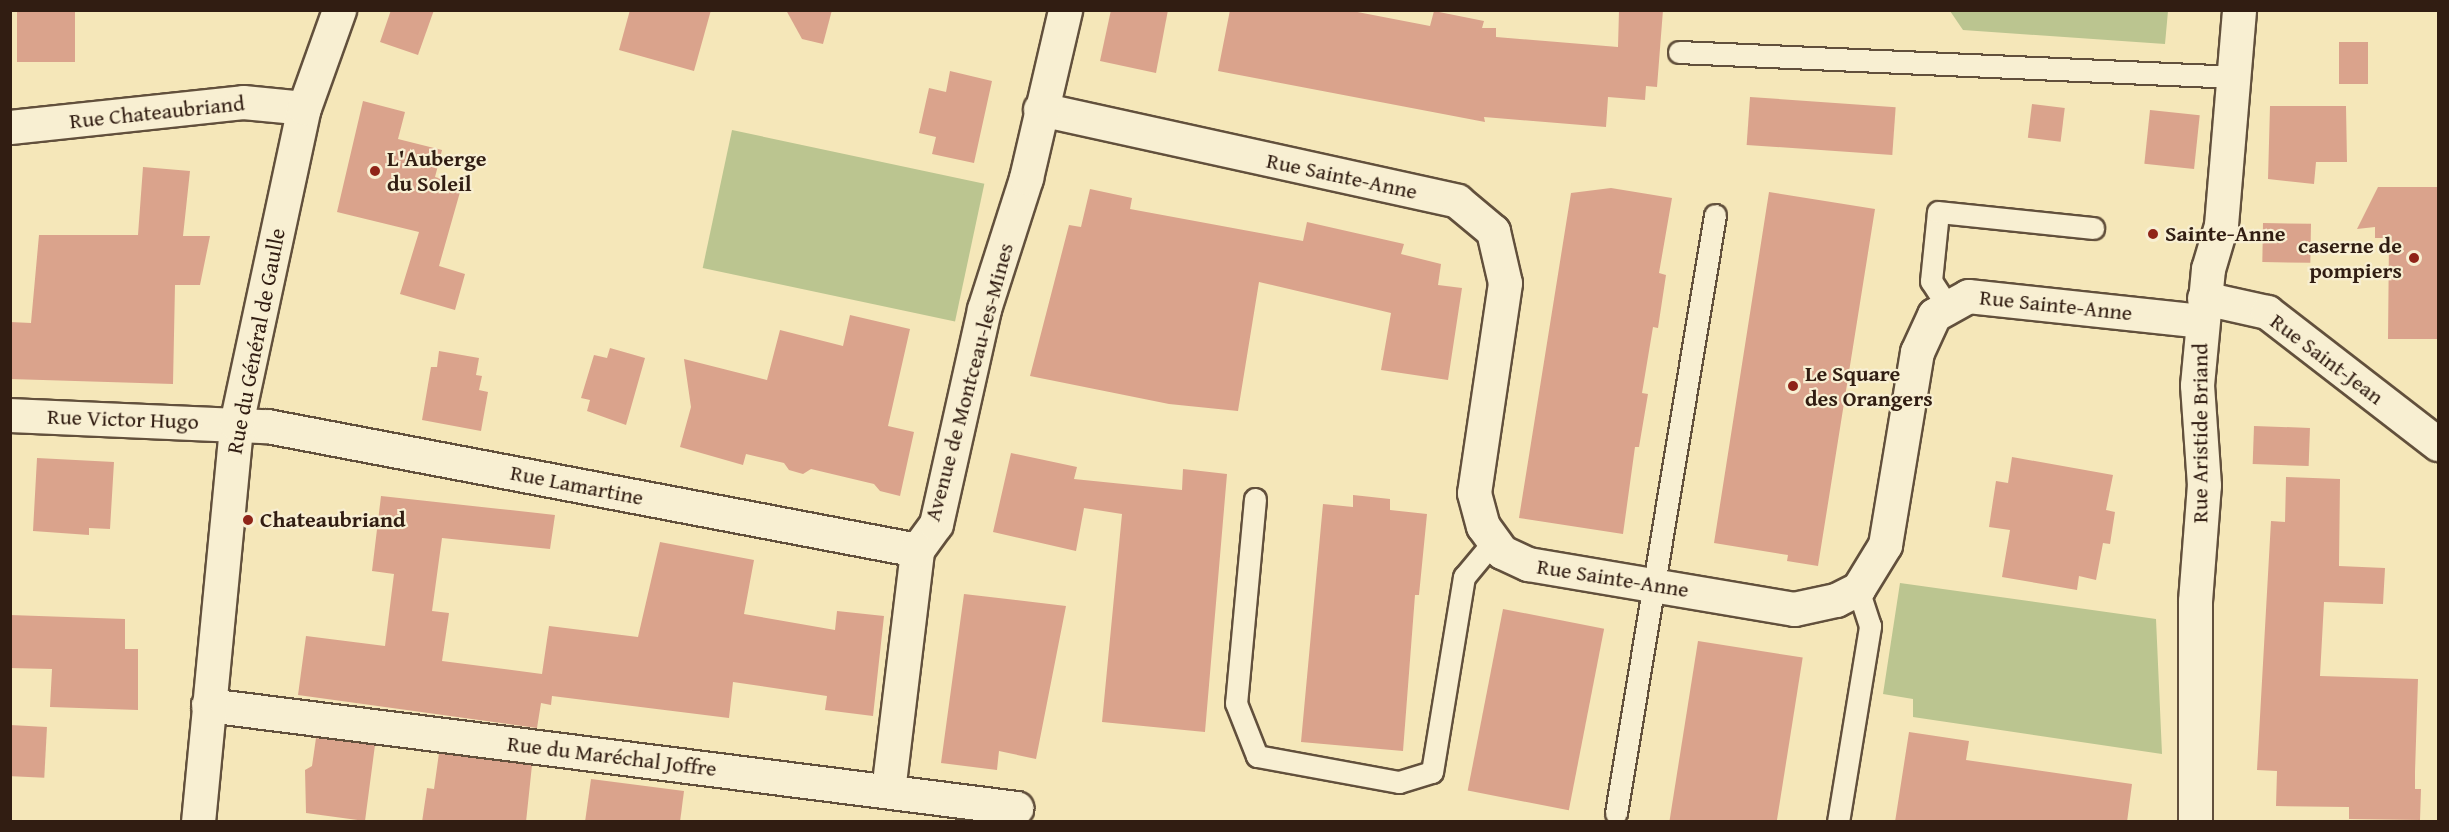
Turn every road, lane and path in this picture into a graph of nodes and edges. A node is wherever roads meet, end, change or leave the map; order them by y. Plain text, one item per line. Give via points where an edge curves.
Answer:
1 (339, 10) edge
2 (1065, 10) edge
3 (2239, 10) edge
4 (1679, 52) dead end
5 (2235, 77) junction
6 (304, 108) junction
7 (1040, 109) junction
8 (10, 127) edge
9 (1715, 215) dead end
10 (2093, 228) dead end
11 (1948, 307) junction
12 (2203, 309) junction
13 (10, 415) edge
14 (236, 424) junction
15 (2439, 444) edge
16 (1255, 499) dead end
17 (1494, 541) junction
18 (917, 550) junction
19 (1654, 583) junction
20 (1858, 589) junction
21 (207, 705) junction
22 (907, 803) edge
23 (1016, 808) dead end
24 (1616, 813) dead end
25 (198, 822) edge
26 (1838, 822) edge
27 (2195, 822) edge

1 - 6 street, Rue du Général de Gaulle
2 - 7 street, Avenue de Montceau-les-Mines
3 - 5 street, Rue Aristide Briand
4 - 5 lane
5 - 12 street, Rue Aristide Briand via 2221,225
6 - 8 street, Rue Chateaubriand via 243,102
6 - 14 street, Rue du Général de Gaulle
7 - 17 street, Rue Sainte-Anne via 1456,201 1493,231 1505,283 1474,493 1483,526
7 - 18 street, Avenue de Montceau-les-Mines via 1026,178 984,309 936,524
9 - 19 lane
10 - 11 lane via 1938,212 1931,281
11 - 12 street, Rue Sainte-Anne via 1968,296
11 - 20 street, Rue Sainte-Anne via 1934,315 1917,352 1885,544
12 - 15 street, Rue Saint-Jean via 2267,312
12 - 27 street, Rue Aristide Briand via 2197,385 2204,485 2195,601
13 - 14 street, Rue Victor Hugo
14 - 18 street, Rue Lamartine via 267,426
14 - 21 street, Rue du Général de Gaulle
16 - 17 lane via 1236,703 1257,756 1399,782 1432,772 1464,577
17 - 19 street, Rue Sainte-Anne via 1502,552 1528,564
18 - 22 street, Avenue de Montceau-les-Mines
19 - 20 street, Rue Sainte-Anne via 1794,609 1836,600
19 - 24 lane
20 - 26 lane via 1870,626
21 - 22 street, Rue du Maréchal Joffre
21 - 25 street, Rue du Général de Gaulle
22 - 23 street, Rue du Maréchal Joffre

